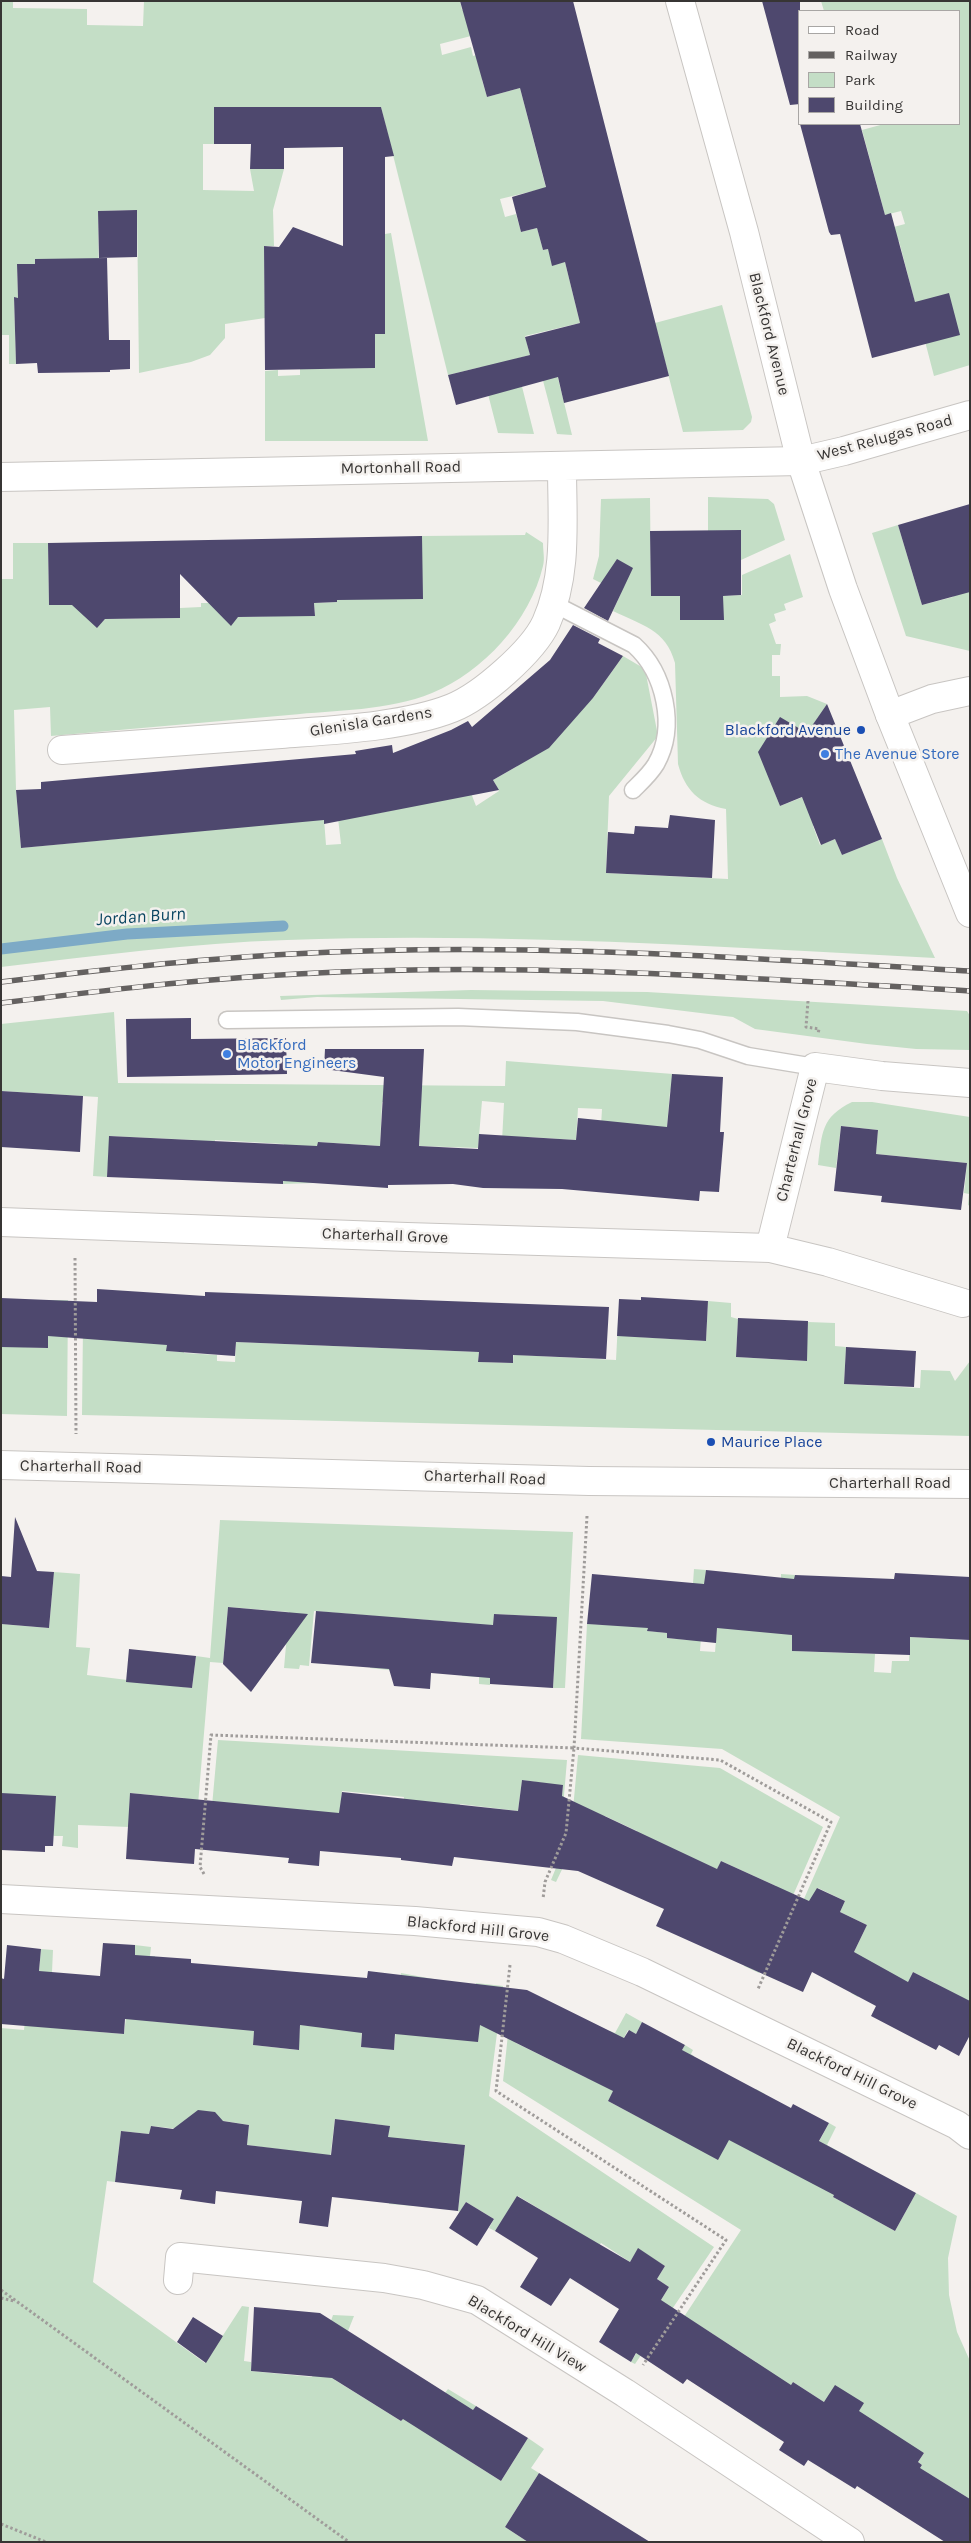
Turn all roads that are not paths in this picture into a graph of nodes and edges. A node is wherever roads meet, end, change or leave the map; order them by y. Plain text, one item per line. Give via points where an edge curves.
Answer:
1 (680, 1) edge
2 (970, 415) edge
3 (801, 461) junction
4 (562, 466) junction
5 (1, 477) edge
6 (554, 604) junction
7 (970, 691) edge
8 (890, 714) junction
9 (62, 750) dead end
10 (632, 790) dead end
11 (966, 906) edge
12 (226, 1020) dead end
13 (815, 1066) junction
14 (970, 1083) edge
15 (1, 1222) edge
16 (770, 1248) junction
17 (964, 1302) dead end
18 (1, 1465) edge
19 (970, 1484) edge
20 (1, 1899) edge
21 (970, 2135) edge
22 (178, 2280) dead end
23 (850, 2542) edge

1 - 3 street, Blackford Avenue via 744,232
2 - 3 street, West Relugas Road
3 - 4 street, Mortonhall Road
3 - 8 street, Blackford Avenue via 843,589
4 - 5 street, Mortonhall Road
4 - 6 street, Glenisla Gardens via 562,561
6 - 9 street, Glenisla Gardens via 538,637 521,657 453,708 399,721 323,731
6 - 10 lane via 634,645 645,655 658,678 664,700 666,735 656,764
7 - 8 street
8 - 11 street, Blackford Avenue
12 - 13 lane via 458,1017 568,1022 668,1034 700,1040 748,1056
13 - 14 street, Charterhall Grove via 890,1077
13 - 16 street, Charterhall Grove
15 - 16 street, Charterhall Grove
16 - 17 street, Charterhall Grove
18 - 19 street, Charterhall Road via 589,1481
20 - 21 street, Blackford Hill Grove via 406,1920 526,1931 589,1949 956,2125
22 - 23 street, Blackford Hill View via 180,2257 384,2278 452,2291 477,2300 625,2393

